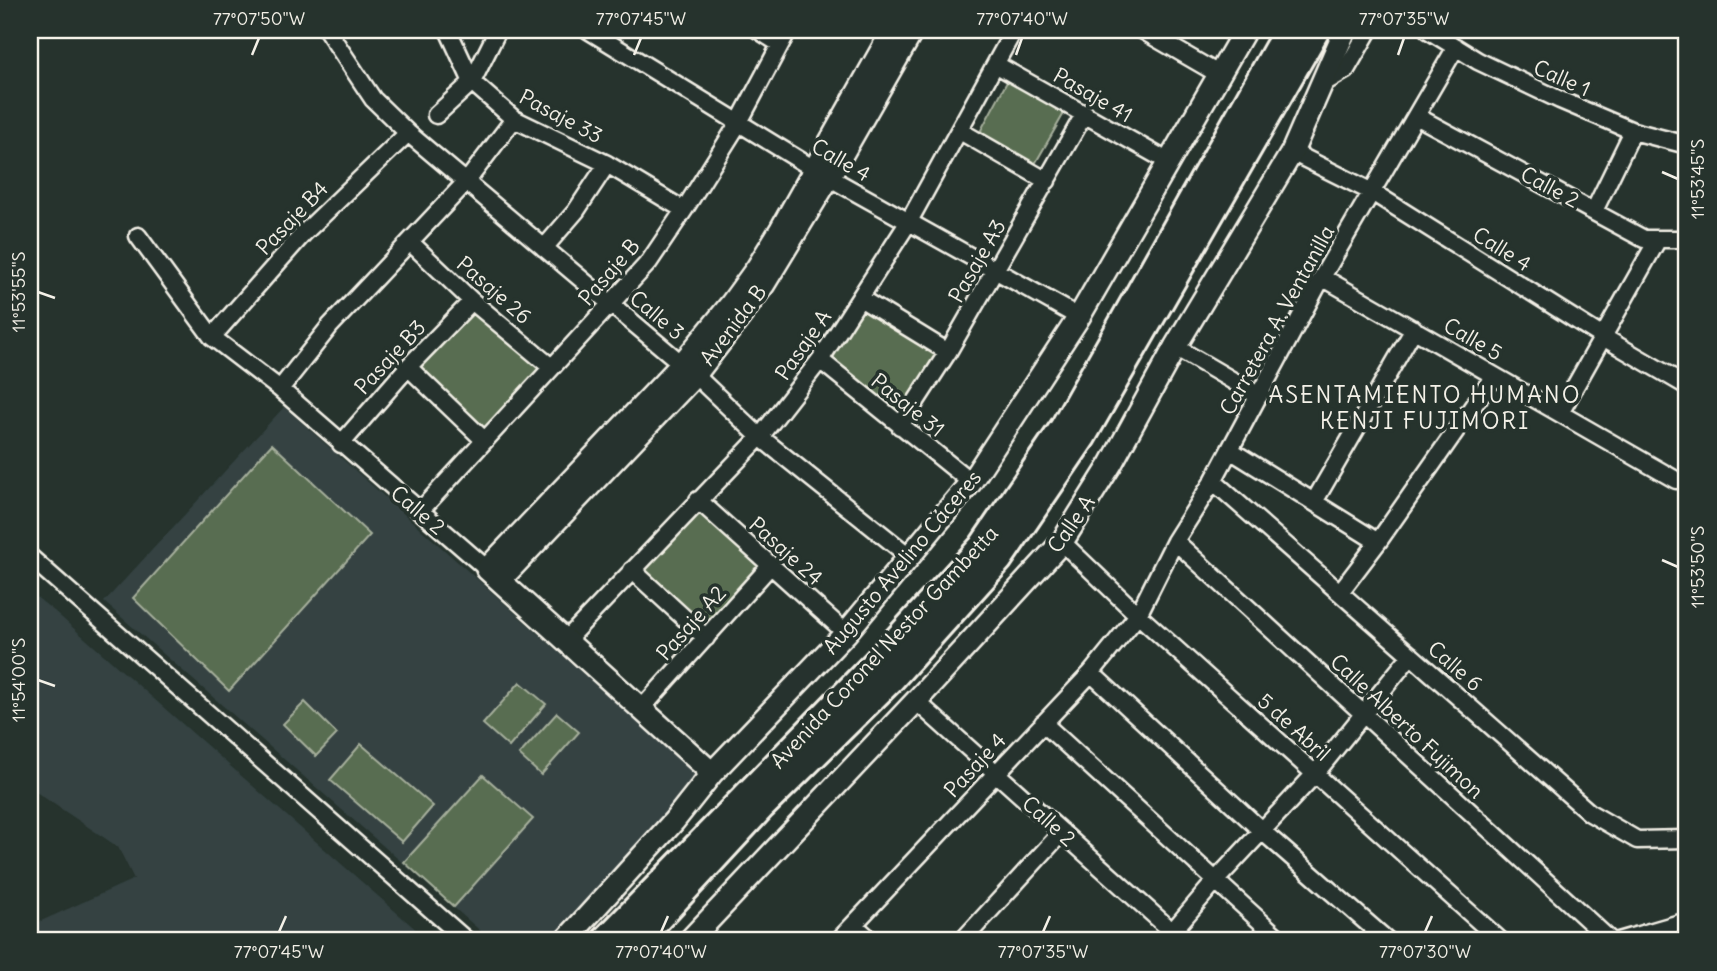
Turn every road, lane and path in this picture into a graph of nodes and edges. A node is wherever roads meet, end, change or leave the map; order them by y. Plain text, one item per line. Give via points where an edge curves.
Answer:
1 (327, 30) edge
2 (448, 30) edge
3 (498, 30) edge
4 (588, 30) edge
5 (758, 30) edge
6 (893, 30) edge
7 (913, 30) edge
8 (1014, 30) edge
9 (1142, 30) edge
10 (1245, 30) edge
11 (1288, 30) edge
12 (1317, 30) edge
13 (1345, 30) edge
14 (1369, 30) edge
15 (1428, 30) edge
16 (784, 37) edge
17 (1456, 47) junction
18 (997, 65) junction
19 (1220, 75) junction
20 (472, 82) junction
21 (1322, 84) junction
22 (1085, 113) junction
23 (436, 115) dead end
24 (1416, 116) junction
25 (514, 119) junction
26 (738, 124) junction
27 (960, 131) junction
28 (1633, 131) junction
29 (408, 133) junction
30 (1687, 145) edge
31 (1292, 152) junction
32 (1169, 162) junction
33 (607, 164) junction
34 (821, 173) junction
35 (467, 181) junction
36 (1047, 181) junction
37 (1372, 192) junction
38 (684, 210) junction
39 (1594, 211) junction
40 (908, 223) junction
41 (138, 236) dead end
42 (1658, 239) junction
43 (1687, 239) edge
44 (410, 242) junction
45 (544, 248) junction
46 (996, 270) junction
47 (1322, 277) junction
48 (860, 299) junction
49 (472, 301) junction
50 (611, 304) junction
51 (1080, 317) junction
52 (1414, 330) junction
53 (212, 337) junction
54 (1603, 337) junction
55 (1175, 347) junction
56 (948, 352) junction
57 (820, 360) junction
58 (408, 367) junction
59 (551, 367) junction
60 (688, 369) junction
61 (1494, 376) junction
62 (1687, 386) edge
63 (280, 388) junction
64 (1259, 396) junction
65 (1560, 413) junction
66 (900, 426) junction
67 (760, 437) junction
68 (484, 440) junction
69 (341, 444) junction
70 (1230, 450) junction
71 (1676, 480) dead end
72 (1213, 481) junction
73 (971, 482) junction
74 (698, 500) junction
75 (1314, 502) junction
76 (420, 510) junction
77 (1175, 541) junction
78 (1062, 542) junction
79 (1378, 542) junction
80 (30, 557) edge
81 (910, 557) junction
82 (771, 565) junction
83 (632, 570) junction
84 (493, 574) junction
85 (1340, 592) junction
86 (1138, 615) junction
87 (846, 633) junction
88 (706, 638) junction
89 (566, 640) junction
90 (1411, 655) junction
91 (1091, 673) junction
92 (916, 701) junction
93 (642, 708) junction
94 (1362, 713) junction
95 (1043, 723) junction
96 (712, 773) junction
97 (996, 773) junction
98 (1315, 774) junction
99 (1262, 831) junction
100 (1062, 832) junction
101 (1687, 839) edge
102 (1217, 879) junction
103 (1687, 921) edge
104 (854, 925) junction
105 (1176, 937) edge
106 (467, 941) edge
107 (565, 941) edge
108 (606, 941) edge
109 (636, 941) edge
110 (689, 941) edge
111 (838, 941) edge
112 (872, 941) edge
113 (962, 941) edge
114 (1282, 941) edge
115 (1388, 941) edge
116 (1501, 941) edge
117 (1611, 941) edge
118 (1618, 941) edge

1 - 29 street, Calle 3 via 373,99
2 - 20 street, Pasaje 33
3 - 20 street
4 - 26 street, Calle 4
5 - 16 street
6 - 34 street, Avenida B
7 - 34 street, Avenida B
8 - 18 street, Pasaje A
9 - 19 street
10 - 19 street, Augusto Avelino Cáceres
11 - 108 highway, Avenida Coronel Nestor Gambetta via 1064,427 982,547
12 - 109 highway, Avenida Coronel Nestor Gambetta via 1082,437 999,559 890,680 762,806
13 - 21 street, Calle A
14 - 21 street via 1346,70
15 - 17 street, Calle 1
16 - 26 street, Pasaje B
17 - 24 street, Carretera A. Ventanilla
17 - 28 street, Calle 1 via 1536,89
18 - 22 street, Pasaje 41
18 - 27 street, Pasaje A
19 - 32 street, Augusto Avelino Cáceres
20 - 23 street
20 - 25 street, Pasaje 33
21 - 31 street, Calle A
22 - 32 street, Pasaje 41
22 - 36 street, Pasaje A3
24 - 37 street, Carretera A. Ventanilla
24 - 39 street, Calle 2
25 - 33 street, Pasaje 33
25 - 35 street
26 - 34 street, Calle 4
26 - 38 street, Pasaje B
27 - 36 street
27 - 40 street, Pasaje A
28 - 30 street, Calle 1
28 - 39 street
29 - 35 street, Calle 3
29 - 53 street, Pasaje B4 via 303,234
31 - 37 street, Calle 4
31 - 55 street, Calle A
32 - 51 street, Augusto Avelino Cáceres
33 - 38 street, Pasaje 33
33 - 45 street
34 - 40 street, Calle 4
34 - 60 street, Avenida B via 764,284
35 - 44 street
35 - 45 street, Calle 3
36 - 46 street, Pasaje A3
37 - 47 street, Carretera A. Ventanilla
37 - 54 street, Calle 4
38 - 50 street, Pasaje B via 649,262
39 - 42 street, Calle 2 via 1644,239
40 - 46 street, Calle 4
40 - 48 street, Pasaje A
41 - 53 street, Calle 2
42 - 43 street, Calle 2
42 - 54 street
44 - 49 street, Pasaje 26
44 - 63 street via 330,326
45 - 50 street, Calle 3
46 - 51 street, Calle 4
46 - 56 street, Pasaje A3
47 - 52 street, Calle 5
47 - 64 street, Carretera A. Ventanilla
48 - 56 street
48 - 57 street, Pasaje A
49 - 58 street, Pasaje B3
49 - 59 street, Pasaje 26
50 - 59 street, Pasaje B
50 - 60 street, Calle 3
51 - 73 street, Augusto Avelino Cáceres
52 - 61 street, Calle 5
52 - 75 street
53 - 63 street, Calle 2
54 - 62 street, Calle 4
54 - 65 street
55 - 64 street
55 - 78 street, Calle A
56 - 66 street, Pasaje A3
57 - 66 street, Pasaje 31
57 - 67 street, Pasaje A
58 - 68 street
58 - 69 street, Pasaje B3
59 - 68 street, Pasaje B
60 - 67 street, Calle 3
60 - 84 street, Avenida B
61 - 65 street, Calle 5
61 - 79 street
63 - 69 street, Calle 2
64 - 70 street, Carretera A. Ventanilla
65 - 71 street, Calle 5
66 - 73 street, Pasaje 31
67 - 74 street, Pasaje A
67 - 81 street, Calle 3
68 - 76 street, Pasaje B
69 - 76 street, Calle 2
70 - 72 street, Carretera A. Ventanilla
70 - 75 street
72 - 77 street, Carretera A. Ventanilla
72 - 85 street, Calle 6
73 - 81 street, Augusto Avelino Cáceres
74 - 82 street, Pasaje 24
74 - 83 street, Pasaje A
75 - 79 street
76 - 84 street, Calle 2
77 - 86 street, Carretera A. Ventanilla
77 - 94 street, Calle Alberto Fujimon
78 - 86 street, 5 de Abril
78 - 92 street, Calle A
79 - 85 street
80 - 106 street
81 - 87 street, Augusto Avelino Cáceres
82 - 87 street, Pasaje 24
82 - 88 street, Pasaje A2
83 - 88 street
83 - 89 street, Pasaje A
84 - 89 street, Calle 2
85 - 90 street, Calle 6
86 - 91 street, Pasaje 4
86 - 98 street, 5 de Abril
87 - 96 street, Augusto Avelino Cáceres
88 - 93 street, Pasaje A2
89 - 93 street, Calle 2
90 - 94 street
90 - 101 street, Calle 6 via 1590,813 1637,840
91 - 95 street, Pasaje 4
91 - 99 street
92 - 97 street, Calle 2
92 - 110 street, Calle A
93 - 96 street, Calle 2
94 - 98 street
94 - 117 street, Calle Alberto Fujimon
95 - 97 street, Pasaje 4
95 - 102 street
96 - 107 street, Augusto Avelino Cáceres
97 - 100 street, Calle 2
97 - 104 street, Pasaje 4
98 - 99 street
98 - 116 street, 5 de Abril
99 - 102 street
99 - 115 street
100 - 105 street, Calle 2
100 - 113 street
102 - 105 street
102 - 114 street
103 - 118 street
104 - 111 street, Pasaje 4
104 - 112 street

